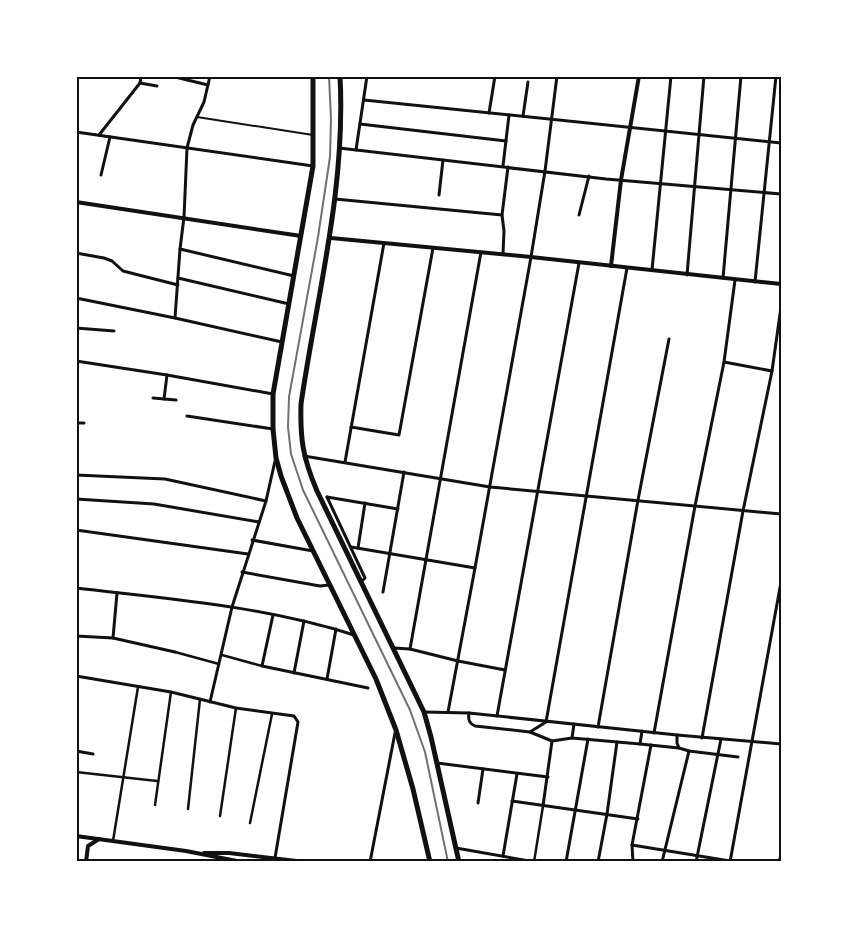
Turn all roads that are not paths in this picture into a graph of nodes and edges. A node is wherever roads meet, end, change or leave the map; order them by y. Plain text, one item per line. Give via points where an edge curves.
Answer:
1 (141, 76) edge
2 (171, 76) edge
3 (210, 76) edge
4 (313, 76) edge
5 (340, 76) edge
6 (367, 76) edge
7 (495, 76) edge
8 (557, 76) edge
9 (639, 76) edge
10 (671, 76) edge
11 (704, 76) edge
12 (741, 76) edge
13 (776, 76) edge
14 (528, 82) dead end
15 (140, 83) junction
16 (208, 85) junction
17 (157, 86) dead end
18 (364, 100) junction
19 (489, 113) junction
20 (509, 115) junction
21 (523, 116) junction
22 (196, 117) junction
23 (551, 119) junction
24 (360, 124) junction
25 (631, 128) junction
26 (76, 132) edge
27 (667, 132) junction
28 (314, 135) junction
29 (700, 135) junction
30 (99, 136) junction
31 (110, 137) junction
32 (736, 138) junction
33 (506, 141) junction
34 (770, 142) junction
35 (781, 143) edge
36 (187, 148) junction
37 (340, 148) junction
38 (356, 150) junction
39 (443, 160) junction
40 (313, 166) junction
41 (503, 166) junction
42 (508, 167) junction
43 (545, 172) junction
44 (102, 175) dead end
45 (589, 176) junction
46 (621, 180) junction
47 (661, 183) junction
48 (696, 186) junction
49 (731, 189) junction
50 (764, 193) junction
51 (781, 194) edge
52 (439, 195) dead end
53 (335, 198) junction
54 (76, 202) edge
55 (579, 215) dead end
56 (502, 216) junction
57 (184, 217) junction
58 (301, 236) junction
59 (331, 238) junction
60 (384, 242) junction
61 (433, 247) junction
62 (180, 249) junction
63 (481, 252) junction
64 (76, 253) edge
65 (503, 254) junction
66 (531, 256) junction
67 (579, 263) junction
68 (611, 266) junction
69 (627, 268) junction
70 (652, 271) junction
71 (687, 274) junction
72 (294, 276) junction
73 (178, 278) junction
74 (723, 278) junction
75 (735, 280) junction
76 (755, 282) junction
77 (781, 284) edge
78 (178, 285) junction
79 (76, 298) edge
80 (289, 304) junction
81 (781, 307) edge
82 (175, 318) junction
83 (76, 328) edge
84 (114, 330) dead end
85 (669, 339) dead end
86 (282, 342) junction
87 (76, 361) edge
88 (724, 362) junction
89 (772, 371) junction
90 (167, 375) junction
91 (273, 394) junction
92 (153, 398) dead end
93 (164, 400) junction
94 (176, 400) dead end
95 (187, 416) dead end
96 (76, 423) edge
97 (84, 423) dead end
98 (351, 427) junction
99 (273, 429) junction
100 (304, 456) junction
101 (276, 458) junction
102 (345, 462) junction
103 (404, 472) junction
104 (76, 475) edge
105 (442, 479) junction
106 (490, 486) junction
107 (538, 492) junction
108 (586, 496) junction
109 (76, 499) edge
110 (638, 500) junction
111 (266, 501) junction
112 (364, 503) junction
113 (695, 506) junction
114 (398, 509) junction
115 (743, 511) junction
116 (781, 514) edge
117 (259, 522) junction
118 (335, 522) junction
119 (78, 530) edge
120 (252, 540) junction
121 (351, 547) junction
122 (358, 548) junction
123 (314, 551) junction
124 (390, 553) junction
125 (248, 554) junction
126 (426, 559) junction
127 (476, 568) junction
128 (242, 572) junction
129 (361, 582) junction
130 (781, 582) edge
131 (329, 585) junction
132 (76, 588) edge
133 (383, 592) dead end
134 (116, 593) junction
135 (232, 607) junction
136 (273, 615) junction
137 (304, 621) junction
138 (336, 629) junction
139 (354, 635) junction
140 (76, 636) edge
141 (113, 638) junction
142 (394, 648) junction
143 (410, 649) junction
144 (175, 652) joint
145 (222, 655) junction
146 (458, 661) junction
147 (219, 664) junction
148 (262, 666) junction
149 (505, 670) junction
150 (294, 673) junction
151 (76, 676) edge
152 (327, 680) junction
153 (138, 687) junction
154 (368, 688) dead end
155 (171, 692) junction
156 (200, 700) junction
157 (210, 702) junction
158 (236, 708) junction
159 (424, 712) junction
160 (448, 712) junction
161 (469, 713) junction
162 (272, 714) junction
163 (498, 716) junction
164 (546, 722) junction
165 (574, 724) junction
166 (598, 727) junction
167 (396, 730) junction
168 (642, 731) junction
169 (530, 732) junction
170 (654, 733) junction
171 (677, 735) junction
172 (572, 738) junction
173 (702, 738) junction
174 (588, 739) junction
175 (721, 739) junction
176 (552, 741) junction
177 (617, 742) junction
178 (752, 742) junction
179 (640, 744) junction
180 (781, 744) edge
181 (651, 745) junction
182 (679, 748) junction
183 (76, 751) edge
184 (689, 751) junction
185 (93, 754) dead end
186 (718, 754) junction
187 (738, 757) dead end
188 (437, 763) junction
189 (483, 769) junction
190 (76, 772) edge
191 (517, 774) junction
192 (122, 778) junction
193 (548, 778) junction
194 (157, 781) junction
195 (512, 801) junction
196 (478, 802) dead end
197 (154, 805) dead end
198 (543, 806) junction
199 (188, 809) dead end
200 (575, 810) junction
201 (607, 814) junction
202 (220, 816) dead end
203 (638, 819) junction
204 (250, 823) dead end
205 (76, 836) edge
206 (99, 839) junction
207 (113, 841) junction
208 (632, 845) junction
209 (456, 848) junction
210 (664, 850) junction
211 (197, 853) junction
212 (698, 855) junction
213 (781, 855) edge
214 (503, 856) junction
215 (275, 858) junction
216 (730, 861) edge
217 (86, 862) edge
218 (116, 862) edge
219 (141, 862) edge
220 (151, 862) edge
221 (242, 862) edge
222 (305, 862) edge
223 (370, 862) edge
224 (430, 862) edge
225 (459, 862) edge
226 (534, 862) edge
227 (566, 862) edge
228 (598, 862) edge
229 (633, 862) edge
230 (662, 862) edge
231 (696, 862) edge
232 (780, 862) edge

1 - 15 street
2 - 16 street
3 - 16 street
4 - 28 main road
5 - 37 main road
6 - 18 street
7 - 19 street
8 - 23 street
9 - 25 street
10 - 27 street
11 - 29 street
12 - 32 street
13 - 34 street
14 - 21 street
15 - 17 street
15 - 30 street
16 - 22 street
18 - 19 street
18 - 24 street
19 - 20 street
20 - 21 street
20 - 33 street
21 - 23 street
22 - 28 lane
22 - 36 street
23 - 25 street
23 - 43 street
24 - 33 street
24 - 38 street
25 - 27 street
25 - 46 street
26 - 30 street
27 - 29 street
27 - 47 street
28 - 40 main road
29 - 32 street
29 - 48 street
30 - 31 street
31 - 36 street
31 - 44 street
32 - 34 street
32 - 49 street
33 - 41 street
34 - 35 street
34 - 50 street
36 - 40 street
36 - 57 street
37 - 38 street
37 - 53 main road
38 - 39 street
39 - 41 street
39 - 52 street
40 - 58 main road
41 - 42 street
42 - 43 street
42 - 56 street
43 - 45 street
43 - 66 street
45 - 46 street
45 - 55 street
46 - 47 street
46 - 68 street
47 - 48 street
47 - 70 street
48 - 49 street
48 - 71 street
49 - 50 street
49 - 74 street
50 - 51 street
50 - 76 street
53 - 56 street
53 - 59 main road
54 - 57 street
56 - 65 street
57 - 58 street
57 - 62 street
58 - 72 main road
59 - 60 street
59 - 100 main road via 301,404
60 - 61 street
60 - 98 street
61 - 63 street
61 - 98 street via 399,436
62 - 72 street
62 - 73 street
63 - 65 street
63 - 105 street
64 - 78 street via 104,258 123,271
65 - 66 street
66 - 67 street
66 - 106 street
67 - 68 street
67 - 107 street
68 - 69 street
69 - 70 street
69 - 108 street
70 - 71 street
71 - 74 street
72 - 80 main road
73 - 78 street
73 - 80 street
74 - 75 street
75 - 76 street
75 - 88 street
76 - 77 street
78 - 82 street
79 - 82 street
80 - 86 main road
81 - 89 street
82 - 86 street
83 - 84 street
85 - 110 street
86 - 91 main road
87 - 90 street
88 - 89 street
88 - 113 street
89 - 115 street
90 - 91 street
90 - 93 street
91 - 99 main road
92 - 93 street
93 - 94 street
95 - 99 street
96 - 97 street
98 - 102 street
99 - 101 main road
100 - 102 street
100 - 118 main road via 317,491
101 - 111 street
101 - 123 main road via 297,518
102 - 103 street
103 - 105 street
103 - 114 street
104 - 111 street via 165,479
105 - 106 street
105 - 126 street
106 - 107 street
106 - 127 street
107 - 108 street
107 - 149 street
108 - 110 street
108 - 164 street
109 - 117 street via 154,504
110 - 113 street
110 - 166 street
111 - 117 street
112 - 114 street
112 - 118 street via 327,497
112 - 122 street
113 - 115 street
113 - 170 street
114 - 124 street
115 - 116 street
115 - 173 street
117 - 120 street
118 - 121 street
118 - 129 main road
119 - 125 street
120 - 123 street
120 - 125 street
121 - 122 street
121 - 129 street via 366,578
122 - 124 street
123 - 131 main road
124 - 126 street
124 - 133 street
125 - 128 street
126 - 127 street
126 - 143 street
127 - 146 street
128 - 131 street
128 - 135 street
129 - 142 main road
130 - 178 street
131 - 139 main road
132 - 134 street
134 - 135 street
134 - 141 street
135 - 136 street
135 - 145 street
136 - 137 street
136 - 148 street
137 - 138 street
137 - 150 street
138 - 139 street
138 - 152 street
139 - 167 main road
140 - 141 street
141 - 144 street
142 - 143 street
142 - 159 main road
143 - 146 street
144 - 147 street
145 - 147 street
145 - 148 street
146 - 149 street
146 - 160 street
147 - 157 street
148 - 150 street
149 - 163 street
150 - 152 street
151 - 153 street
152 - 154 street
153 - 155 street
153 - 192 street
155 - 156 street
155 - 194 street
156 - 157 street
156 - 199 street
157 - 158 street
158 - 162 street
158 - 202 street
159 - 160 street
159 - 188 main road
160 - 161 street
161 - 163 street
161 - 169 street via 468,720 475,726
162 - 204 street
162 - 215 street via 290,715 298,722
163 - 164 street
164 - 165 street
164 - 169 street
165 - 166 street
165 - 172 street
166 - 168 street
167 - 223 street
167 - 224 main road
168 - 170 street
168 - 179 street
169 - 176 street
170 - 171 street
171 - 173 street
171 - 182 street
172 - 174 street
172 - 176 street
173 - 175 street
174 - 177 street
174 - 200 street
175 - 178 street
175 - 186 street
176 - 193 street
177 - 179 street
177 - 201 street
178 - 180 street
178 - 216 street
179 - 181 street
181 - 182 street
181 - 203 street
182 - 184 street
183 - 185 street
184 - 186 street
184 - 210 street
186 - 187 street
186 - 212 street
188 - 189 street
188 - 209 main road
189 - 191 street
189 - 196 street
190 - 192 street
191 - 193 street
191 - 195 street
192 - 194 street
192 - 207 street
193 - 198 street
194 - 197 street
195 - 198 street
195 - 214 street
198 - 200 street
198 - 226 street
200 - 201 street
200 - 227 street
201 - 203 street
201 - 228 street
203 - 208 street
205 - 206 street
206 - 207 street
206 - 217 street via 88,846
207 - 211 street
208 - 210 street
208 - 229 street
209 - 214 street
209 - 225 main road
210 - 212 street
210 - 230 street
211 - 215 street
211 - 221 street
212 - 216 street
212 - 231 street
213 - 232 street
214 - 226 street
215 - 222 street
218 - 219 street
219 - 220 street

